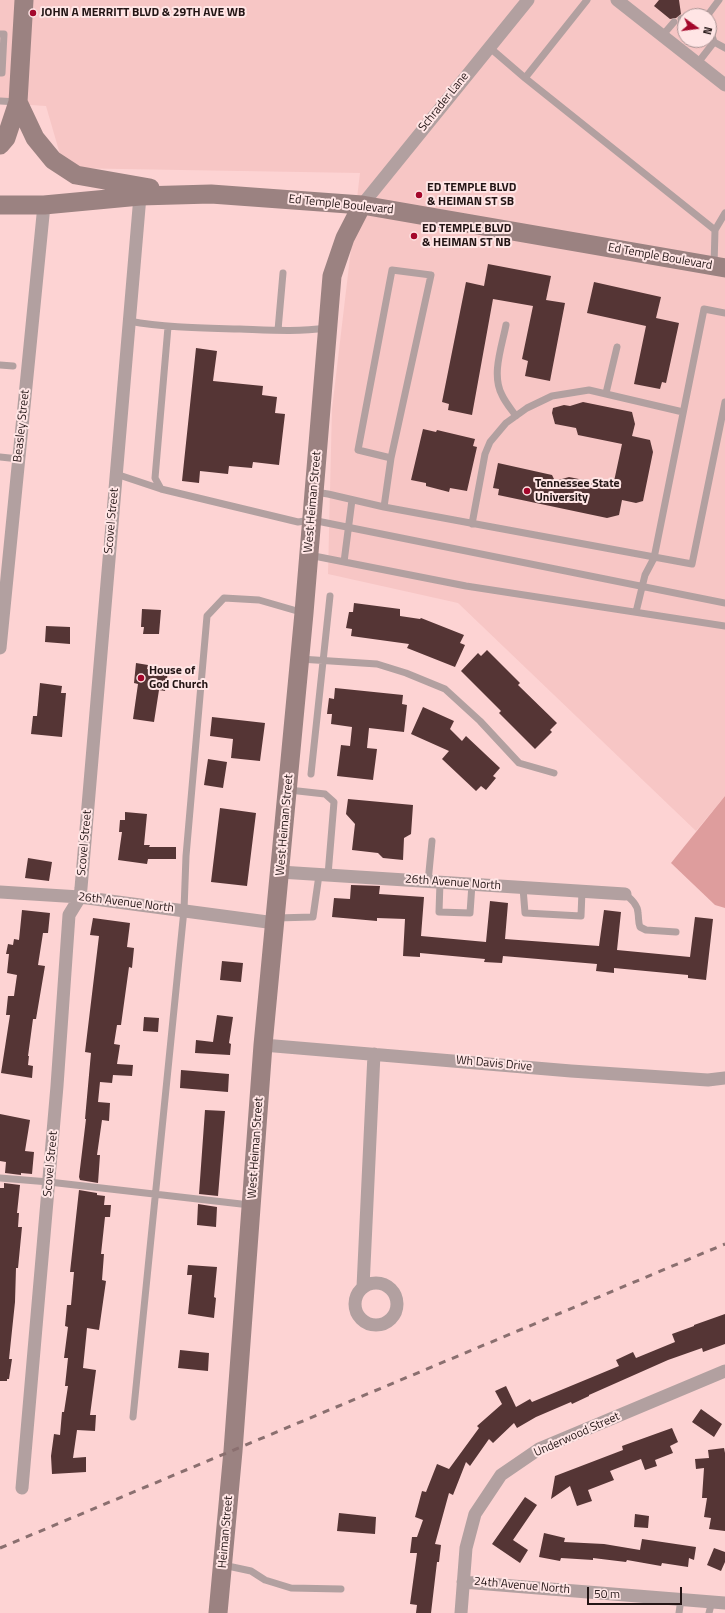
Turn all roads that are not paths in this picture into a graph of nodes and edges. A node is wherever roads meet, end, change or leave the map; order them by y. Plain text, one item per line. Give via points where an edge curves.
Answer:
1 (24, 0) edge
2 (528, 0) edge
3 (587, 0) edge
4 (618, 0) edge
5 (719, 0) edge
6 (712, 8) edge
7 (677, 23) edge
8 (10, 34) edge
9 (662, 36) junction
10 (489, 47) junction
11 (709, 48) edge
12 (697, 64) junction
13 (8, 73) edge
14 (525, 78) junction
15 (725, 85) edge
16 (9, 102) edge
17 (0, 145) edge
18 (211, 194) junction
19 (140, 196) junction
20 (0, 205) edge
21 (44, 205) junction
22 (362, 205) junction
23 (725, 212) edge
24 (715, 230) junction
25 (719, 267) edge
26 (283, 274) dead end
27 (725, 313) edge
28 (129, 321) junction
29 (506, 325) dead end
30 (168, 326) junction
31 (328, 328) junction
32 (278, 330) junction
33 (617, 347) dead end
34 (0, 365) edge
35 (13, 366) dead end
36 (606, 393) junction
37 (725, 402) edge
38 (683, 412) junction
39 (516, 416) junction
40 (0, 457) edge
41 (391, 458) junction
42 (19, 459) junction
43 (116, 474) junction
44 (161, 489) junction
45 (315, 492) junction
46 (352, 500) junction
47 (384, 507) junction
48 (312, 520) junction
49 (472, 524) junction
50 (348, 528) junction
51 (309, 555) junction
52 (654, 558) junction
53 (344, 562) junction
54 (642, 586) junction
55 (3, 591) edge
56 (330, 596) dead end
57 (725, 603) edge
58 (636, 612) junction
59 (304, 613) junction
60 (725, 626) edge
61 (0, 648) edge
62 (300, 659) junction
63 (323, 660) junction
64 (554, 773) dead end
65 (311, 774) dead end
66 (288, 790) junction
67 (432, 841) dead end
68 (280, 872) junction
69 (324, 875) junction
70 (434, 882) junction
71 (472, 884) junction
72 (523, 888) junction
73 (582, 891) junction
74 (0, 892) edge
75 (625, 894) joint
76 (80, 897) junction
77 (184, 910) junction
78 (275, 920) junction
79 (676, 932) dead end
80 (263, 1045) junction
81 (374, 1054) junction
82 (725, 1078) edge
83 (0, 1178) edge
84 (49, 1182) junction
85 (155, 1194) junction
86 (252, 1205) junction
87 (363, 1287) dead end
88 (725, 1371) edge
89 (133, 1417) dead end
90 (234, 1451) joint
91 (22, 1488) dead end
92 (223, 1565) junction
93 (463, 1582) junction
94 (341, 1589) dead end
95 (681, 1599) junction
96 (715, 1606) edge
97 (218, 1613) edge
98 (461, 1613) edge
99 (679, 1613) edge

1 - 8 street
2 - 10 street, Schrader Lane
3 - 14 lane
4 - 9 street
5 - 6 lane
7 - 9 lane
8 - 13 street
9 - 12 street
10 - 14 lane
10 - 22 street, Schrader Lane
11 - 12 lane
12 - 15 street
13 - 16 street
14 - 24 lane
16 - 17 street via 6,138
16 - 18 street via 53,160 76,175 134,186
18 - 19 street, Ed Temple Boulevard
18 - 22 street, Ed Temple Boulevard
19 - 21 street, Ed Temple Boulevard
19 - 28 street, Scovel Street
20 - 21 street, Ed Temple Boulevard
21 - 42 street, Beasley Street
22 - 25 street, Ed Temple Boulevard
22 - 31 street, West Heiman Street via 345,238 332,276
23 - 24 lane
24 - 25 lane
26 - 32 lane
27 - 38 lane via 704,309
28 - 30 lane
28 - 43 street, Scovel Street
29 - 39 lane via 498,378 501,394
30 - 32 lane
30 - 44 lane via 156,478
31 - 32 lane
31 - 45 street, West Heiman Street
33 - 36 lane
34 - 35 lane
36 - 38 lane
36 - 39 lane via 589,390 552,396
37 - 52 lane via 692,564
38 - 52 lane
39 - 49 lane via 506,422 490,442 485,454
40 - 42 lane
41 - 41 lane via 431,275 392,270 358,450
41 - 47 lane
42 - 55 street, Beasley Street
43 - 44 lane
43 - 76 street, Scovel Street
44 - 48 lane via 298,522
45 - 46 lane
45 - 48 street, West Heiman Street
46 - 47 lane
46 - 50 lane
47 - 49 lane
48 - 50 lane
48 - 51 street, West Heiman Street
49 - 52 lane
50 - 53 lane
50 - 54 lane
51 - 53 lane
51 - 59 street, West Heiman Street
52 - 54 lane
53 - 58 lane via 466,586
54 - 57 lane
54 - 58 lane
55 - 61 street, Beasley Street
56 - 63 lane
58 - 60 lane
59 - 62 street, West Heiman Street
59 - 77 lane via 259,600 224,598 207,616 186,856
62 - 63 lane
62 - 66 street, West Heiman Street
63 - 64 lane via 377,664 445,689 480,721 519,763
63 - 65 lane
66 - 68 street, West Heiman Street
66 - 69 lane via 325,794 334,802
67 - 70 lane
68 - 69 street, 26th Avenue North
68 - 78 street, West Heiman Street
69 - 70 street, 26th Avenue North
69 - 78 lane via 313,917
70 - 71 street, 26th Avenue North
70 - 71 lane via 439,912 470,913
71 - 72 street, 26th Avenue North
72 - 73 street, 26th Avenue North
72 - 73 lane via 526,913 581,916
73 - 75 street, 26th Avenue North
74 - 76 street, 26th Avenue North
75 - 79 lane via 633,901 640,927 646,930
76 - 77 street, 26th Avenue North
76 - 84 street, Scovel Street via 69,915
77 - 78 street, 26th Avenue North
77 - 85 lane
78 - 80 street, West Heiman Street
80 - 81 street, Wh Davis Drive
80 - 86 street, West Heiman Street
81 - 82 street, Wh Davis Drive via 571,1071 708,1080
81 - 87 street
83 - 84 lane
84 - 85 lane
84 - 91 street, Scovel Street
85 - 86 lane
85 - 89 lane
86 - 90 street, West Heiman Street
88 - 93 street, Underwood Street via 539,1449 501,1475 475,1514 466,1548
90 - 92 street, Heiman Street
92 - 94 lane via 251,1571 265,1580 291,1588
92 - 97 street, Heiman Street
93 - 95 street, 24th Avenue North
93 - 98 street, Underwood Street
95 - 96 street, 24th Avenue North
95 - 99 lane

